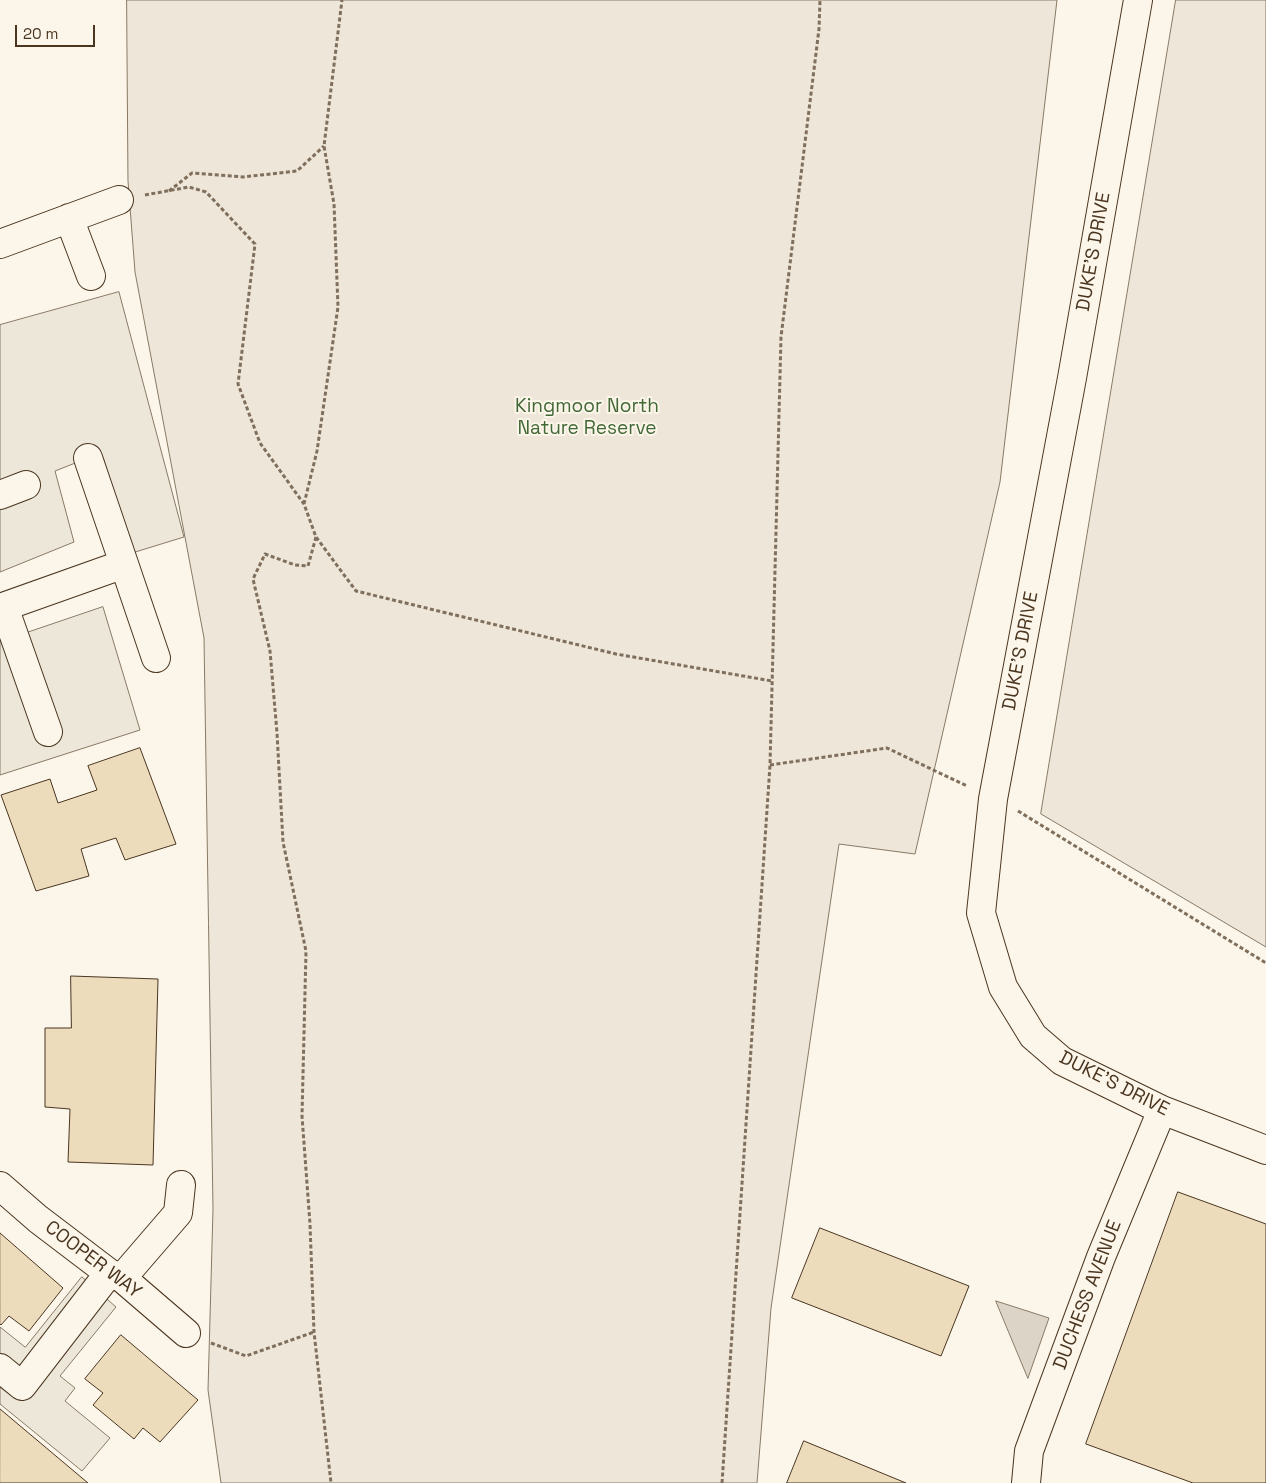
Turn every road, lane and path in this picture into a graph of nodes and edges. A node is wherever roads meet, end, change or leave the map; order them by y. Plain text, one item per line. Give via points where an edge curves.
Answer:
1 (342, 0) edge
2 (820, 0) edge
3 (1138, 0) edge
4 (324, 146) junction
5 (168, 191) junction
6 (158, 193) dead end
7 (119, 200) dead end
8 (69, 218) junction
9 (0, 244) edge
10 (91, 276) dead end
11 (88, 458) dead end
12 (26, 485) dead end
13 (0, 494) edge
14 (304, 504) junction
15 (316, 537) junction
16 (124, 564) junction
17 (2, 608) edge
18 (156, 658) dead end
19 (772, 681) junction
20 (48, 732) dead end
21 (770, 765) junction
22 (941, 772) dead end
23 (993, 799) junction
24 (1266, 963) edge
25 (1162, 1110) junction
26 (1266, 1150) edge
27 (181, 1185) dead end
28 (0, 1186) edge
29 (116, 1275) junction
30 (314, 1332) junction
31 (186, 1333) joint
32 (0, 1368) edge
33 (331, 1483) edge
34 (722, 1483) edge
35 (1026, 1483) edge

1 - 4 path
2 - 19 path via 781,336
3 - 23 street, DUKE'S DRIVE via 1072,378
4 - 5 path via 297,171 243,178 192,173
4 - 14 path via 334,204 338,307 317,451
5 - 6 path
5 - 14 path via 188,187 206,192 255,244 238,384 260,444
7 - 8 street
8 - 9 street
8 - 10 street
11 - 16 street
12 - 13 street
14 - 15 path
15 - 19 path via 356,591 616,654
15 - 30 path via 308,566 295,565 265,554 253,578 270,651 283,842 306,951 302,1116
16 - 17 street
16 - 18 street
17 - 20 street
19 - 21 path
21 - 22 path via 887,748
21 - 34 path
23 - 24 path via 1022,813
23 - 25 street, DUKE'S DRIVE via 981,913 1004,987 1033,1036 1062,1061
25 - 26 street, DUKE'S DRIVE
25 - 35 street, DUCHESS AVENUE via 1101,1257 1029,1451
27 - 29 street via 178,1213
28 - 29 street, COOPER WAY via 38,1219
29 - 31 street, COOPER WAY
29 - 32 street via 22,1386
30 - 31 path via 246,1356
30 - 33 path

